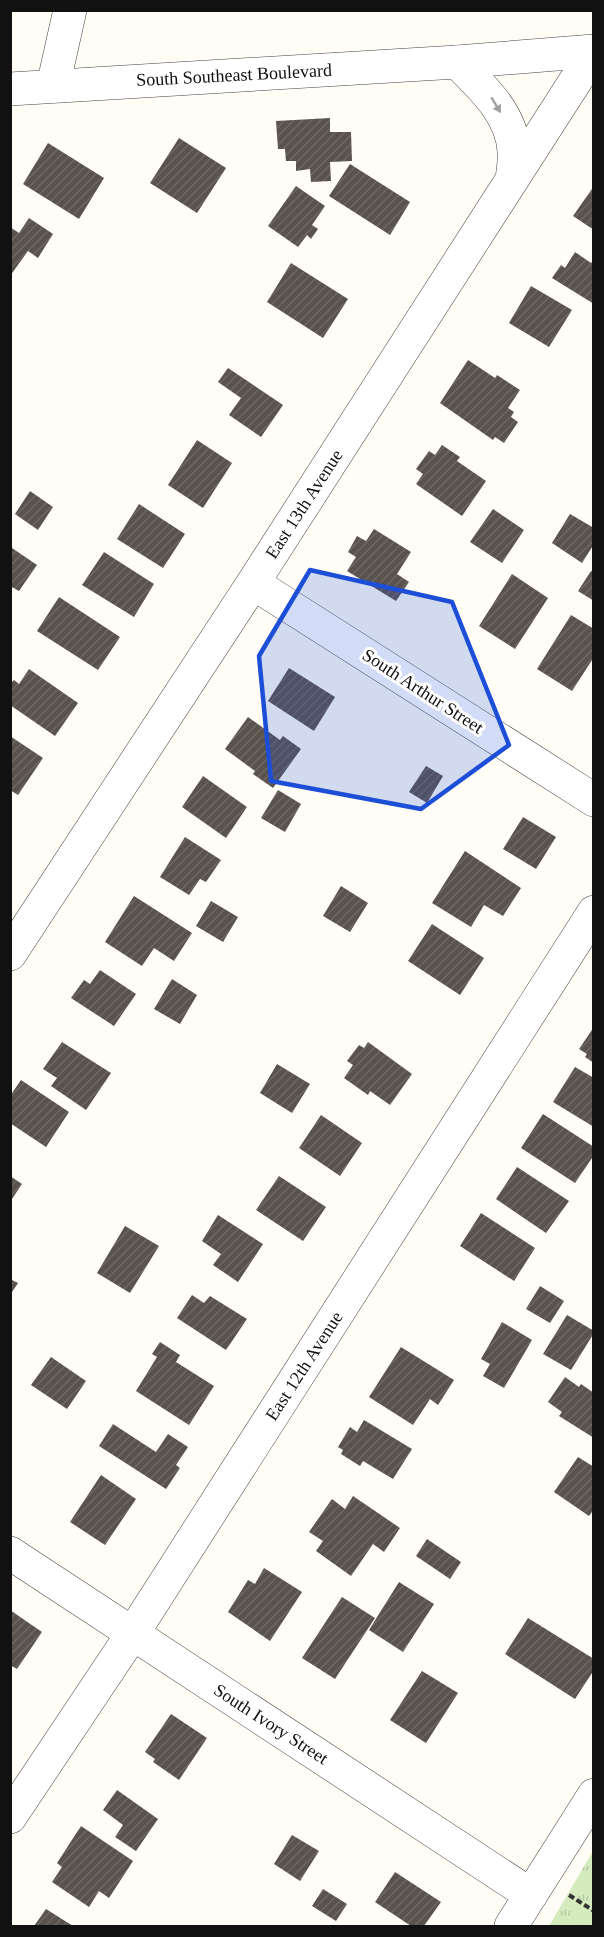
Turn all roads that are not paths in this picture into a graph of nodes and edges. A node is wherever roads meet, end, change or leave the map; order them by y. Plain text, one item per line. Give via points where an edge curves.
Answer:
1 (70, 10) edge
2 (594, 51) edge
3 (457, 62) junction
4 (53, 86) junction
5 (10, 89) edge
6 (512, 180) junction
7 (253, 583) junction
8 (594, 800) edge
9 (594, 912) edge
10 (10, 954) edge
11 (10, 1553) edge
12 (133, 1633) junction
13 (594, 1795) edge
14 (10, 1817) edge
15 (531, 1895) junction
16 (511, 1926) edge

1 - 4 street
2 - 3 street, South Southeast Boulevard
2 - 6 street, East 13th Avenue
3 - 4 street, South Southeast Boulevard
3 -> 6 street via 489,93 506,122 514,150
4 - 5 street, South Southeast Boulevard
6 - 7 street, East 13th Avenue
7 - 8 street, South Arthur Street
7 - 10 street, East 13th Avenue
9 - 12 street, East 12th Avenue
11 - 12 street, South Ivory Street
12 - 14 street, East 12th Avenue
12 - 15 street, South Ivory Street
13 - 15 street
15 - 16 street

